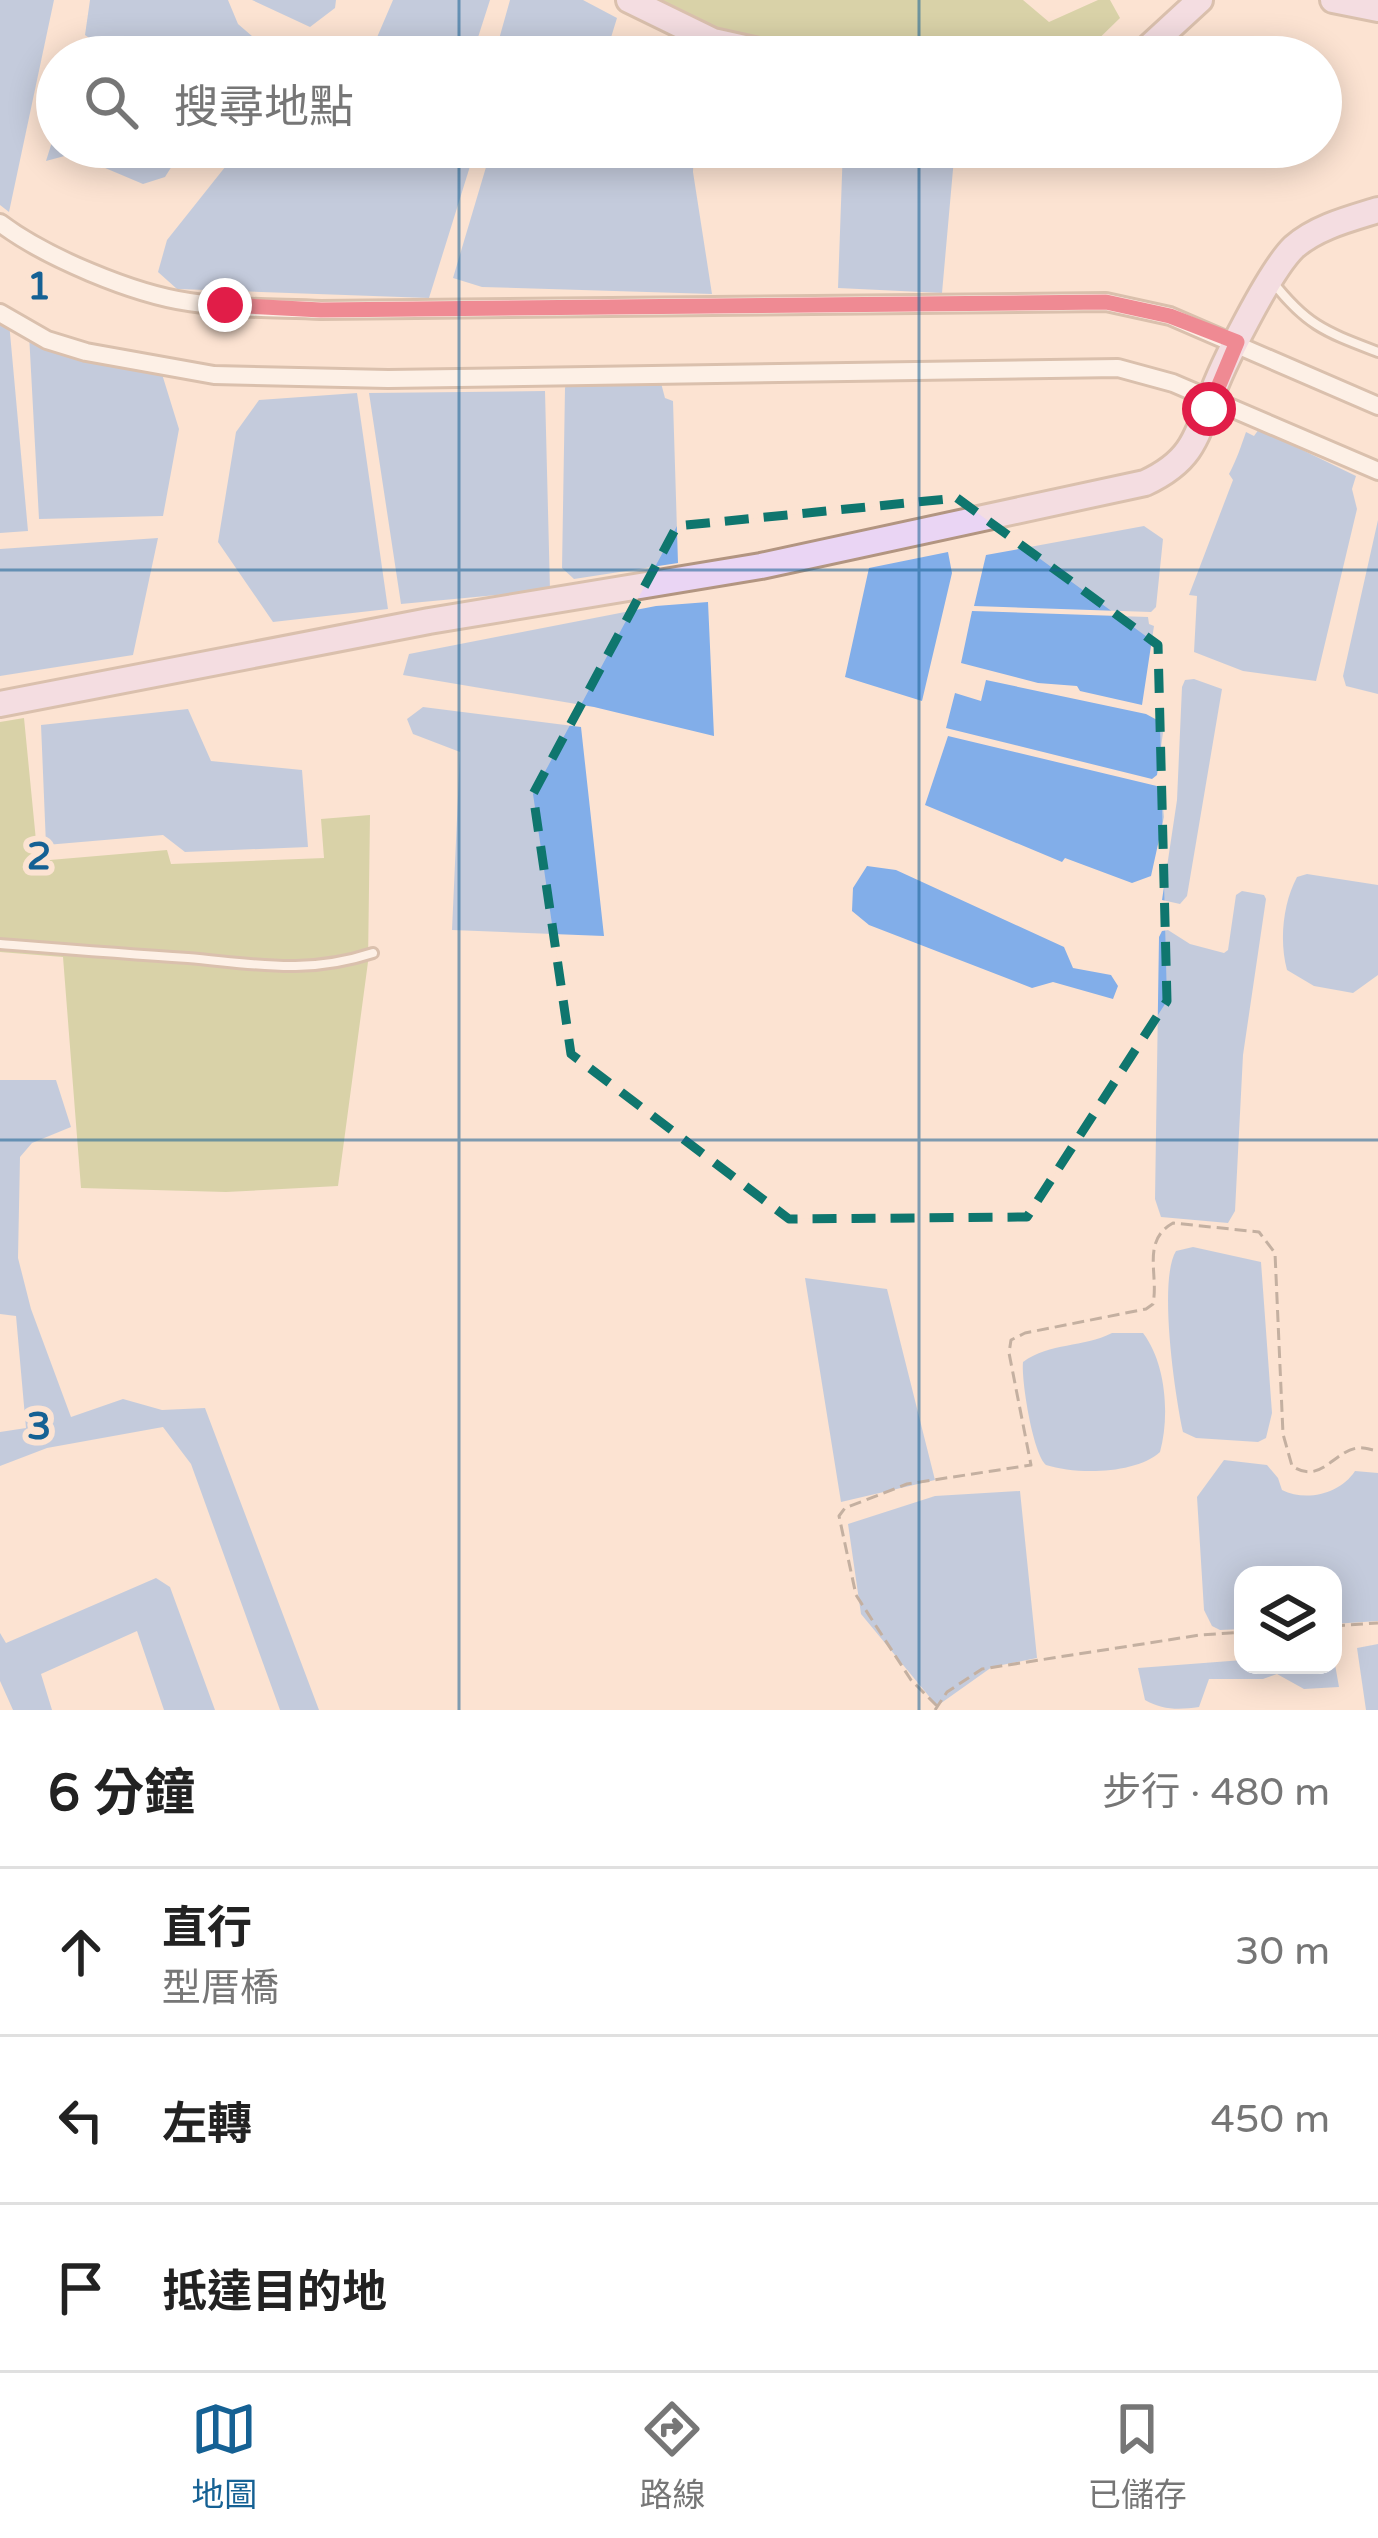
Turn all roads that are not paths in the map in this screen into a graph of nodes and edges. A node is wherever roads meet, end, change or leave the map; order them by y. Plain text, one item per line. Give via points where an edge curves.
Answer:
1 (629, 0) edge
2 (1200, 0) edge
3 (1333, 0) edge
4 (1378, 9) edge
5 (703, 36) edge
6 (1161, 36) edge
7 (1378, 210) edge
8 (0, 223) edge
9 (1270, 279) junction
10 (0, 313) edge
11 (1235, 346) junction
12 (1378, 352) edge
13 (1214, 392) junction
14 (1378, 406) edge
15 (1378, 471) edge
16 (0, 704) edge
17 (0, 944) edge
18 (373, 953) dead end

1 - 5 street
2 - 6 street
3 - 4 street
7 - 9 street via 1296,245
8 - 11 street via 80,266 189,302 335,310 1106,302 1170,316
9 - 11 street
9 - 12 lane via 1297,313
10 - 13 street via 86,352 214,375 1118,368
11 - 13 street
11 - 14 street
13 - 15 street
13 - 16 street via 1191,450 1145,483 761,566
17 - 18 lane via 268,969 337,965

